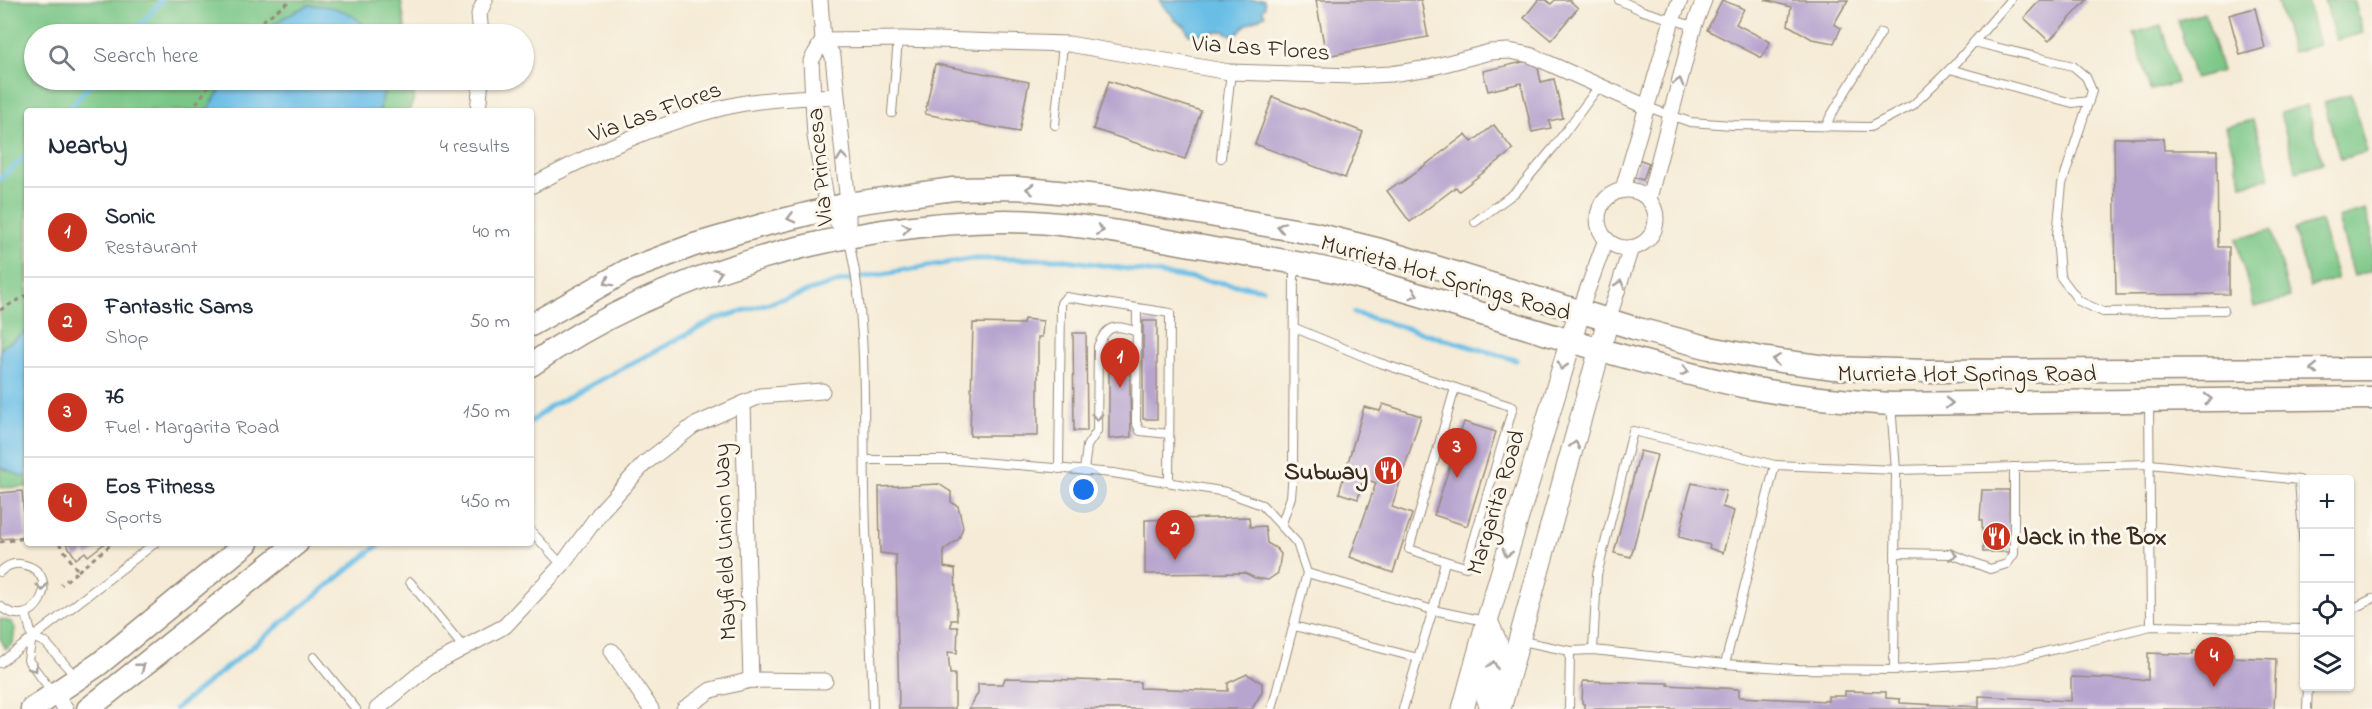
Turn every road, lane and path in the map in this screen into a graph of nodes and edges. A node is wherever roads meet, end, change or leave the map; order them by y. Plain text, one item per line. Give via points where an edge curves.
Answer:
1 (291, 0) edge
2 (485, 0) edge
3 (820, 0) edge
4 (1619, 0) edge
5 (1680, 0) edge
6 (1704, 0) edge
7 (2010, 0) edge
8 (1672, 20) junction
9 (260, 24) edge
10 (480, 24) edge
11 (1694, 26) junction
12 (1881, 33) dead end
13 (898, 39) junction
14 (822, 40) junction
15 (1974, 42) junction
16 (1063, 44) junction
17 (1950, 69) junction
18 (1231, 72) junction
19 (1601, 84) junction
20 (206, 90) edge
21 (480, 90) edge
22 (836, 96) junction
23 (812, 97) junction
24 (2089, 101) junction
25 (1647, 107) junction
26 (193, 108) edge
27 (478, 108) edge
28 (892, 113) dead end
29 (1670, 115) junction
30 (1055, 125) dead end
31 (1827, 128) junction
32 (1221, 158) dead end
33 (534, 184) edge
34 (1623, 189) junction
35 (1649, 198) junction
36 (838, 206) junction
37 (1475, 222) dead end
38 (848, 236) junction
39 (1606, 239) junction
40 (1631, 248) junction
41 (1294, 263) junction
42 (24, 297) edge
43 (1137, 308) junction
44 (0, 310) edge
45 (1580, 310) junction
46 (2224, 310) dead end
47 (1608, 321) junction
48 (534, 323) edge
49 (1295, 328) junction
50 (1137, 332) junction
51 (1571, 340) junction
52 (1601, 349) junction
53 (534, 363) edge
54 (2372, 369) edge
55 (1455, 388) junction
56 (822, 391) dead end
57 (2372, 398) edge
58 (2149, 400) junction
59 (743, 403) junction
60 (1891, 404) junction
61 (1169, 434) junction
62 (865, 460) junction
63 (2150, 464) junction
64 (1775, 465) junction
65 (2014, 467) junction
66 (1059, 469) junction
67 (1896, 470) junction
68 (1084, 471) junction
69 (1168, 482) junction
70 (1281, 526) junction
71 (2303, 529) edge
72 (534, 534) edge
73 (24, 538) edge
74 (0, 542) edge
75 (61, 546) edge
76 (109, 546) edge
77 (151, 546) edge
78 (243, 546) edge
79 (293, 546) edge
80 (1895, 553) junction
81 (1445, 561) junction
82 (562, 566) junction
83 (78, 571) junction
84 (0, 572) edge
85 (1307, 573) junction
86 (410, 582) dead end
87 (61, 585) dead end
88 (2372, 599) edge
89 (0, 606) edge
90 (2354, 608) edge
91 (1433, 610) junction
92 (27, 613) junction
93 (1487, 621) junction
94 (1294, 626) junction
95 (2151, 626) junction
96 (2300, 628) edge
97 (32, 637) junction
98 (1519, 640) junction
99 (465, 648) junction
100 (1593, 650) junction
101 (612, 651) dead end
102 (1570, 651) junction
103 (314, 657) dead end
104 (1418, 658) junction
105 (0, 663) edge
106 (1725, 664) junction
107 (1894, 670) junction
108 (77, 678) junction
109 (751, 680) junction
110 (825, 681) dead end
111 (2308, 691) edge
112 (60, 702) edge
113 (94, 707) edge
114 (32, 709) edge
115 (356, 709) edge
116 (377, 709) edge
117 (651, 709) edge
118 (684, 709) edge
119 (873, 709) edge
120 (1272, 709) edge
121 (1403, 709) edge
122 (1463, 709) edge
123 (1492, 709) edge
124 (1500, 709) edge
125 (1569, 709) edge
126 (2307, 709) edge

1 - 9 path
2 - 10 street via 479,14
3 - 14 street, Via Princesa
4 - 8 lane
5 - 8 street
6 - 11 street
7 - 15 lane
8 - 11 lane
8 - 25 street
29 -> 11 street
12 - 31 lane
13 - 14 street, Via Las Flores
13 - 16 street, Via Las Flores
13 - 28 lane
14 - 22 street, Via Princesa via 833,56
14 - 23 street, Via Princesa via 812,61
15 - 17 lane
15 - 24 lane via 2073,66 2086,77 2092,91
16 - 18 street, Via Las Flores
16 - 30 lane
17 - 24 lane via 2072,103
17 - 31 lane via 1913,105 1870,127
18 - 19 street, Via Las Flores via 1391,74 1509,51 1530,55
18 - 32 lane
19 - 25 street, Via Las Flores
19 - 37 lane via 1517,191
20 - 26 path
21 - 27 street
22 - 23 street, Via Las Flores
36 -> 22 street, Via Princesa
23 - 33 street, Via Las Flores via 736,105 696,115 655,129
23 - 36 street, Via Princesa via 814,136
24 - 46 lane via 2061,191 2057,235 2060,276 2079,301 2103,312
25 - 29 lane
25 - 34 street
29 - 31 lane via 1690,122
29 - 35 street
34 - 35 street via 1641,192
34 - 39 street via 1601,204 1598,223
35 - 40 street via 1657,224 1648,240
36 - 38 street, Via Princesa
45 -> 36 main road, Murrieta Hot Springs Road via 1311,232 1109,197 1017,188 953,189
36 -> 48 main road, Murrieta Hot Springs Road via 694,245 628,270
38 -> 41 main road, Murrieta Hot Springs Road via 921,226 1008,221 1084,228
53 -> 38 main road, Murrieta Hot Springs Road via 663,292 749,262
38 - 62 lane via 862,324
39 - 40 street via 1622,248
39 - 45 street
47 -> 40 street
41 - 49 lane
41 -> 51 main road, Murrieta Hot Springs Road via 1358,277
42 - 44 path
43 - 50 lane
43 - 61 lane via 1170,313
43 - 66 lane via 1065,297 1060,303
45 - 47 main road, Murrieta Hot Springs Road
45 - 51 main road, Margarita Road
47 - 52 main road
54 -> 47 main road, Murrieta Hot Springs Road via 1834,368 1710,348
49 - 55 lane via 1377,362
49 - 70 lane via 1291,497
50 - 61 lane via 1136,422 1140,432
50 -> 68 lane via 1111,328 1098,346 1097,432 1084,454
51 - 52 main road, Murrieta Hot Springs Road
51 -> 93 main road, Margarita Road
52 -> 60 main road, Murrieta Hot Springs Road via 1757,388 1829,400
98 -> 52 main road
55 - 81 lane via 1409,549
55 - 81 lane via 1513,407 1466,567
56 - 59 street via 760,396
58 -> 57 main road, Murrieta Hot Springs Road
60 -> 58 main road, Murrieta Hot Springs Road
58 - 63 lane
59 - 82 street via 693,426 645,463 602,510
59 - 109 street, Mayfield Union Way
60 - 67 lane
61 - 69 lane
62 - 66 lane via 957,460
62 - 119 lane
63 - 65 lane
63 - 71 lane via 2299,480
63 - 95 lane
64 - 67 lane
64 - 100 lane via 1633,432 1597,575
64 - 106 lane
65 - 67 lane
80 -> 65 lane via 1951,554 1990,569 2007,564 2013,554
66 - 68 lane
67 - 80 lane
68 - 69 lane
69 - 70 lane via 1226,492 1262,505
70 - 85 lane via 1296,543
72 - 82 lane
73 - 74 path
75 - 83 path
76 - 83 path
77 - 97 lane
78 - 108 main road
113 -> 79 main road
80 - 107 lane
81 - 91 lane
82 - 99 street via 505,626
83 - 87 path
84 -> 92 lane via 22,564 42,578 40,603
85 - 91 lane
85 - 94 lane
86 - 99 lane
88 - 90 lane
89 - 92 lane via 12,613
91 - 93 lane
91 - 104 lane
92 - 97 lane
93 - 122 main road, Margarita Road
123 -> 93 main road via 1487,698 1497,644
94 - 104 lane
94 - 120 lane
95 - 96 lane
95 - 107 lane via 2004,664
97 - 105 lane
97 - 108 lane via 46,643
97 -> 112 lane via 28,660
98 - 102 lane
98 - 124 main road
99 - 116 street via 428,667
100 - 102 lane
100 - 106 lane
101 - 117 street
102 - 125 lane
103 - 115 lane
104 - 121 lane
106 - 107 lane
108 - 112 main road
108 - 113 street
109 - 110 street
109 - 118 street via 711,690
111 - 126 lane
112 - 114 main road

